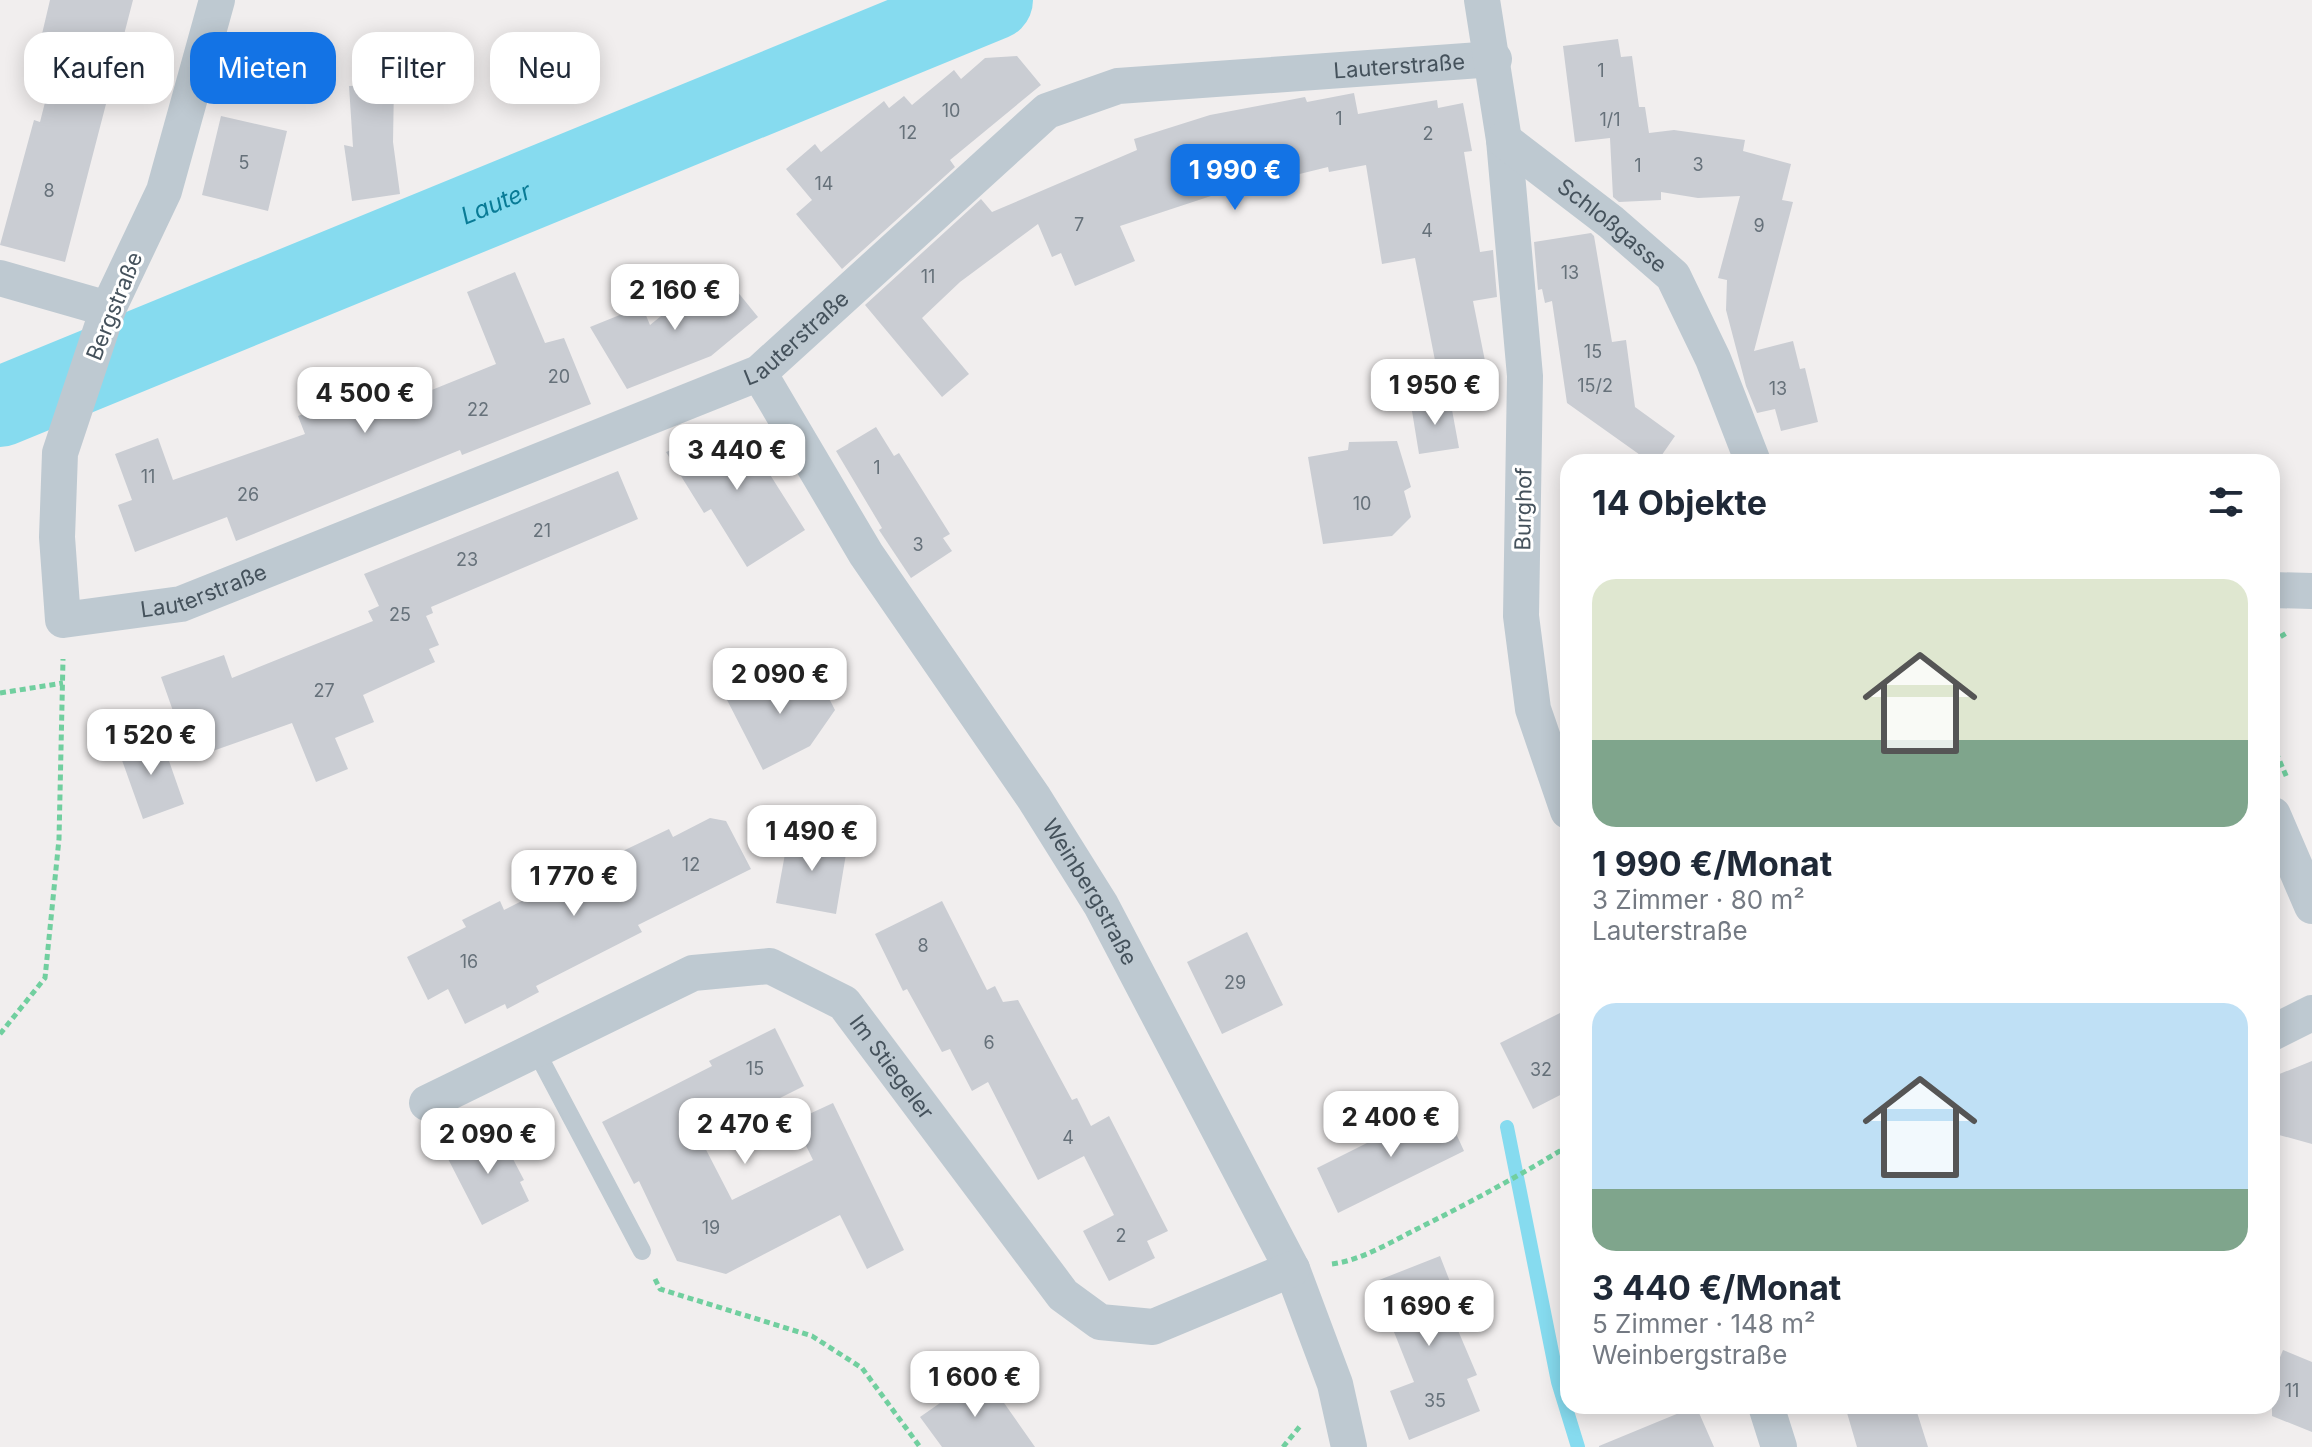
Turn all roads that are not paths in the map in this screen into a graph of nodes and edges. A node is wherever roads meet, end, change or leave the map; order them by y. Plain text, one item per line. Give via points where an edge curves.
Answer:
1 (217, 0) edge
2 (1483, 3) edge
3 (1494, 59) junction
4 (1504, 140) junction
5 (0, 278) edge
6 (108, 309) junction
7 (759, 373) junction
8 (1750, 454) edge
9 (2280, 590) edge
10 (2312, 591) edge
11 (63, 620) joint
12 (1560, 788) edge
13 (2280, 831) edge
14 (2312, 906) edge
15 (2312, 1013) edge
16 (2280, 1029) edge
17 (535, 1049) junction
18 (427, 1103) dead end
19 (642, 1251) road end
20 (1292, 1269) junction
21 (1769, 1414) edge
22 (1349, 1447) edge
23 (1779, 1447) edge

1 - 6 street, Bergstraße via 164,191
2 - 3 street, Burghof
3 - 4 street, Burghof
3 - 7 street, Lauterstraße via 1118,86 1047,111
4 - 8 street, Schloßgasse via 1673,276
4 - 12 street, Burghof via 1525,376 1521,616 1533,709
5 - 6 street
6 - 11 street, Bergstraße via 60,453 57,537
7 - 11 street, Lauterstraße via 181,604
7 - 20 street, Weinbergstraße via 866,554 1101,905
9 - 10 street
13 - 14 street
15 - 16 street
17 - 18 street, Im Stiegeler
17 - 19 lane
17 - 20 street, Im Stiegeler via 693,973 770,966 844,1003 1063,1295 1100,1322 1153,1327
20 - 22 street, Weinbergstraße via 1335,1384
21 - 23 street

